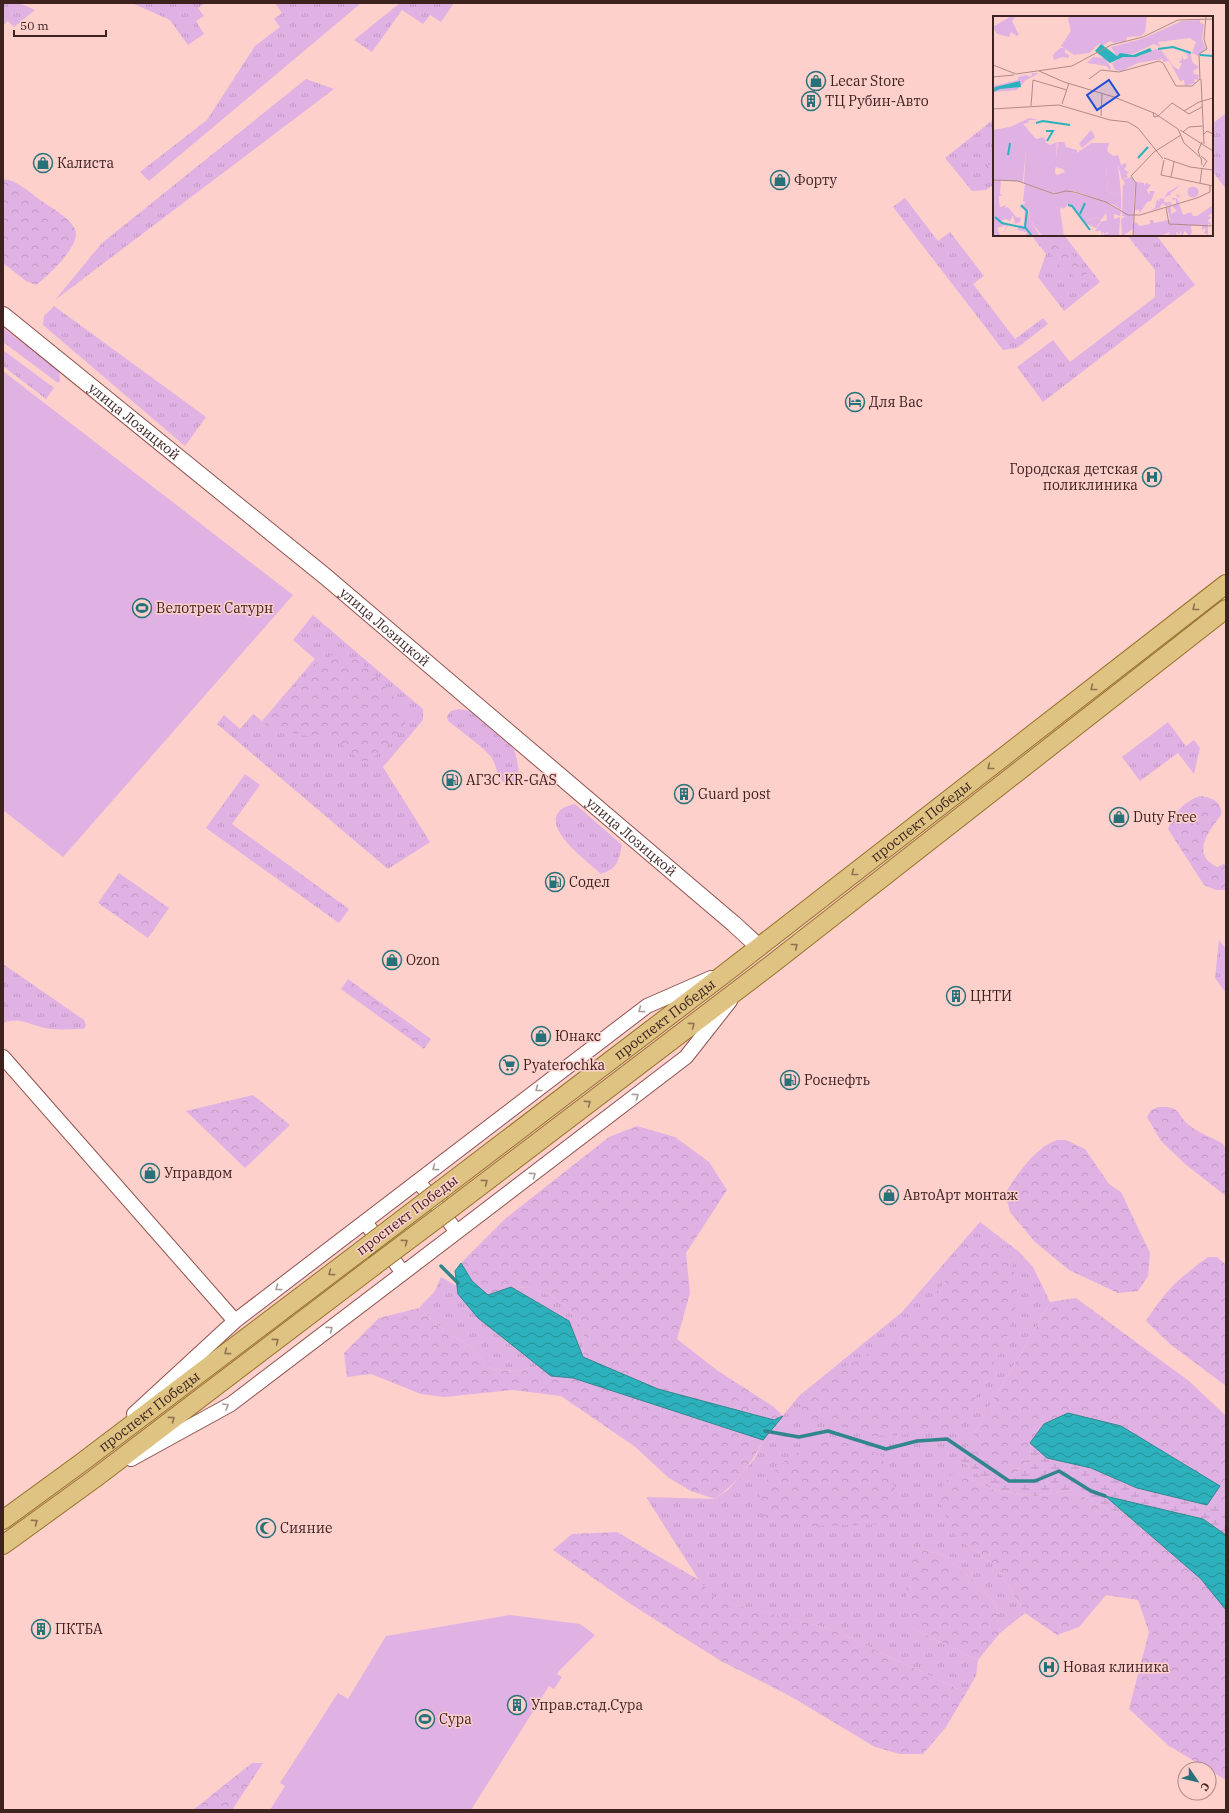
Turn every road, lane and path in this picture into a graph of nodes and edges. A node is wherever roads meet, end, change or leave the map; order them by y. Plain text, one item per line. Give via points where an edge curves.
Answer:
1 (3, 315) edge
2 (1226, 584) edge
3 (1226, 610) edge
4 (759, 947) junction
5 (728, 971) junction
6 (741, 988) junction
7 (3, 1057) edge
8 (418, 1181) junction
9 (365, 1222) junction
10 (457, 1232) junction
11 (403, 1274) junction
12 (235, 1321) junction
13 (81, 1463) junction
14 (94, 1479) junction
15 (3, 1520) edge
16 (3, 1545) edge

1 - 4 main road, улица Лозицкой via 326,577
2 -> 4 main road, проспект Победы
6 -> 3 main road, проспект Победы
4 - 5 main road, проспект Победы
5 -> 8 street via 646,1006
5 -> 13 main road, проспект Победы, bridge
10 -> 6 street via 686,1057
14 -> 6 main road, проспект Победы, bridge
7 - 12 street
8 - 9 street
8 - 10 street
9 - 11 street
9 -> 12 street
10 - 11 street
14 -> 11 street via 231,1404
12 - 13 street
13 - 15 main road, проспект Победы
16 -> 14 main road, проспект Победы

